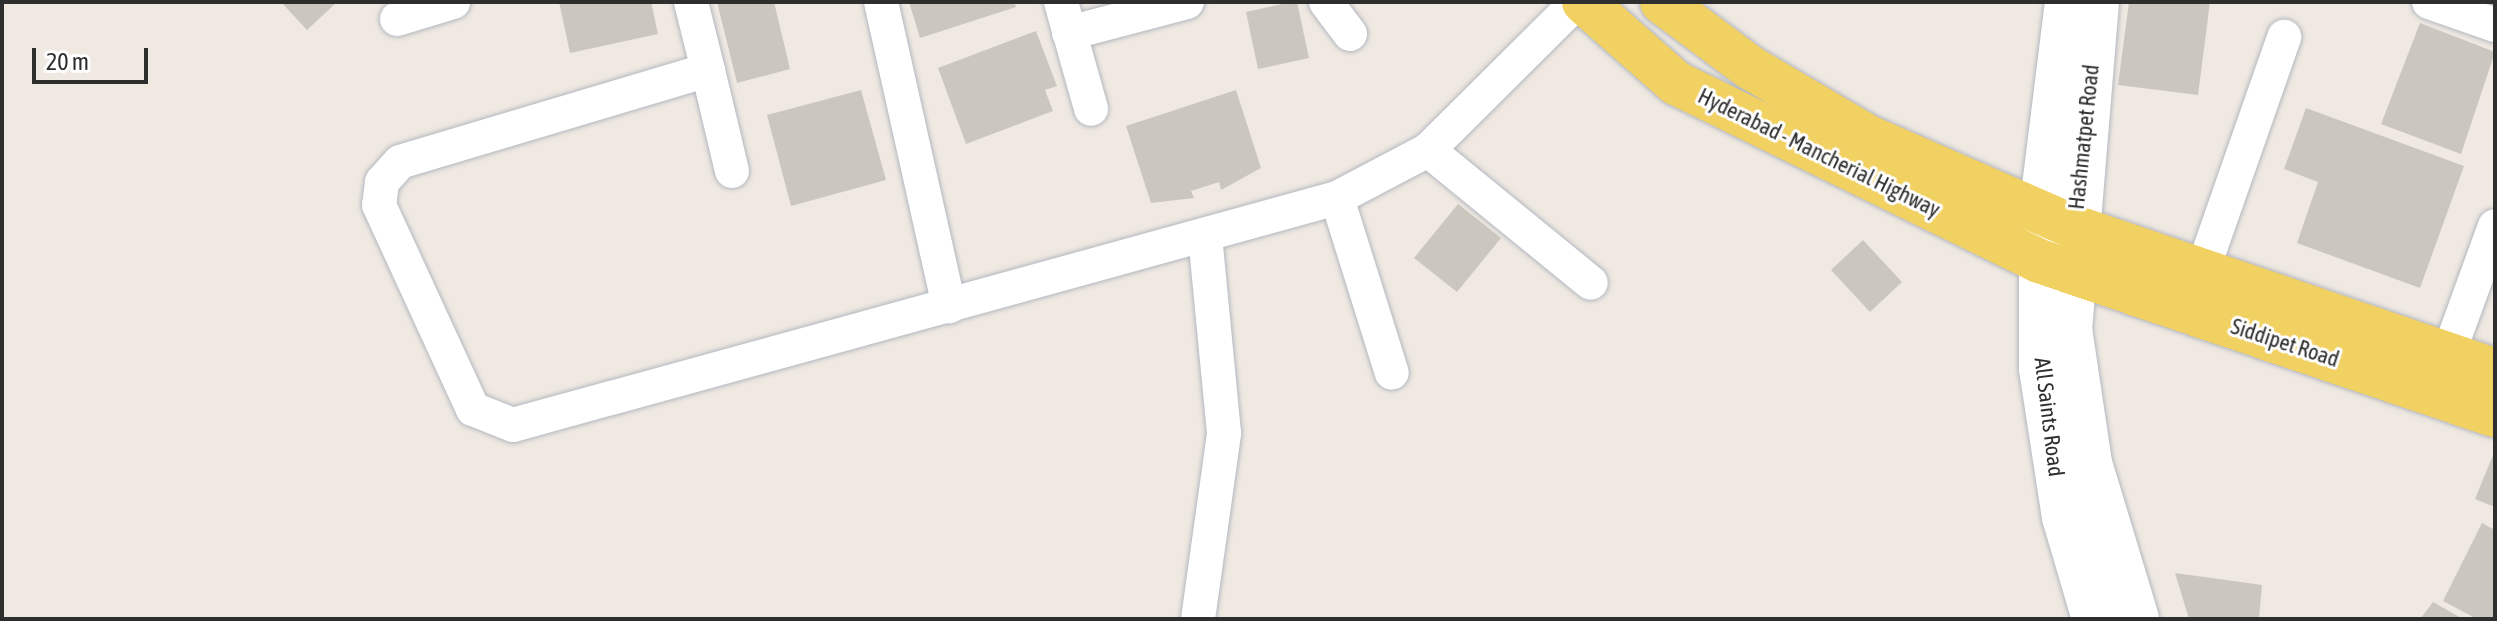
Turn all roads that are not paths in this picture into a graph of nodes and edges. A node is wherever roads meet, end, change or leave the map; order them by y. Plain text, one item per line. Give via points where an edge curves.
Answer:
1 (453, 2) edge
2 (691, 2) edge
3 (881, 2) edge
4 (1187, 2) edge
5 (1326, 2) edge
6 (1577, 2) edge
7 (1584, 2) edge
8 (1662, 2) edge
9 (2067, 2) edge
10 (2097, 2) edge
11 (2429, 2) edge
12 (1065, 17) edge
13 (397, 19) dead end
14 (2495, 25) edge
15 (1350, 34) dead end
16 (2284, 37) dead end
17 (708, 70) junction
18 (1091, 109) dead end
19 (1428, 150) junction
20 (732, 171) dead end
21 (1337, 198) junction
22 (2058, 219) junction
23 (2495, 226) edge
24 (1205, 235) junction
25 (2204, 266) junction
26 (2056, 267) junction
27 (1591, 283) dead end
28 (949, 307) junction
29 (2448, 355) junction
30 (2495, 370) edge
31 (1392, 373) dead end
32 (2495, 415) edge
33 (1198, 619) edge
34 (2094, 619) edge
35 (2137, 619) edge

1 - 13 street
2 - 17 street
3 - 28 street
4 - 12 street
5 - 15 street
6 - 19 street
7 - 26 main road, Hyderabad - Mancherial Highway via 1676,83
8 - 22 main road, Hyderabad - Mancherial Highway via 1751,68 1868,137
9 - 22 main road, Hashmatpet Road
10 - 22 main road, Hashmatpet Road
11 - 14 street
12 - 18 street
16 - 25 street
17 - 20 street
17 - 28 street via 400,162 382,182 379,205 473,409 513,425
19 - 21 street
19 - 27 street
21 - 24 street
21 - 31 street
22 - 25 main road, Siddipet Road
22 - 26 main road, Hashmatpet Road
23 - 29 street
24 - 28 street
24 - 33 street via 1224,433
25 - 29 main road, Siddipet Road
26 - 32 main road, Siddipet Road
26 - 34 main road, All Saints Road via 2050,451
26 - 35 main road, All Saints Road via 2075,390
29 - 30 main road, Siddipet Road

